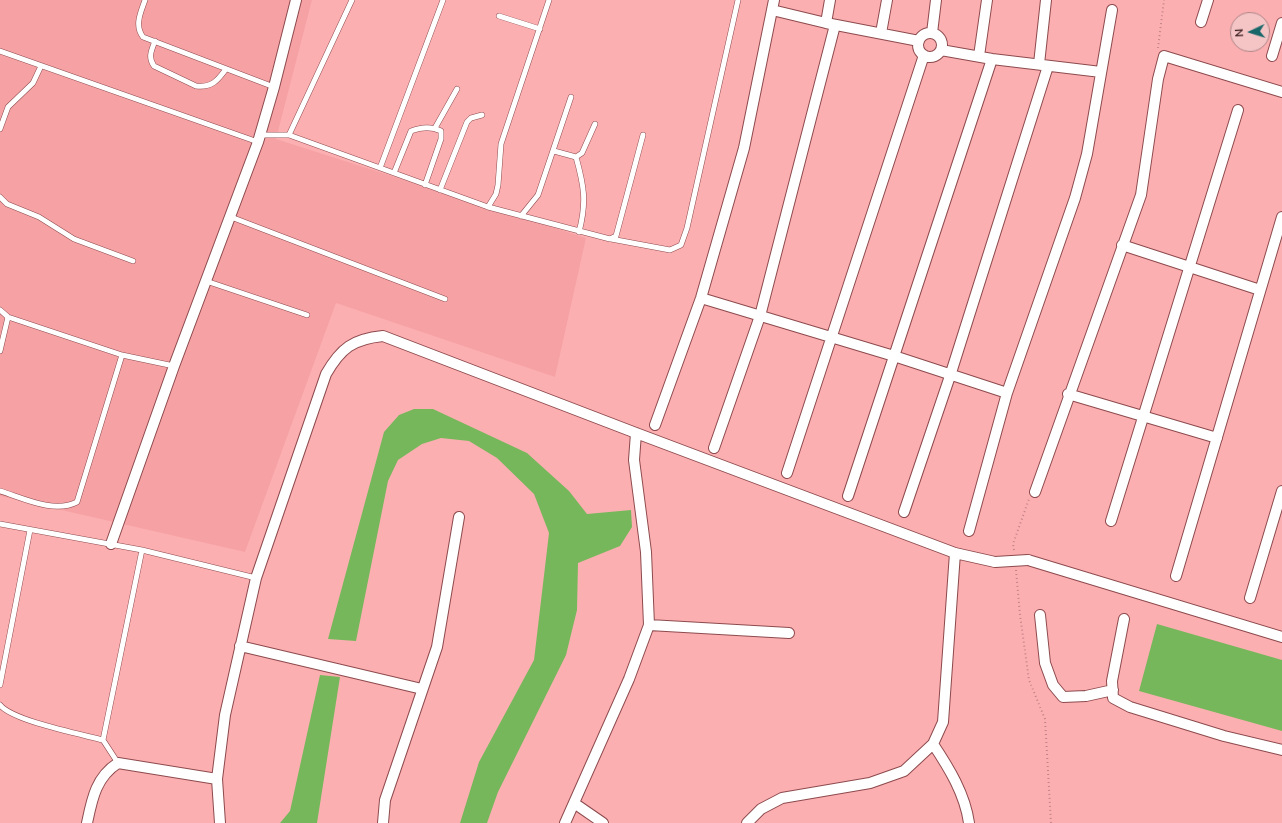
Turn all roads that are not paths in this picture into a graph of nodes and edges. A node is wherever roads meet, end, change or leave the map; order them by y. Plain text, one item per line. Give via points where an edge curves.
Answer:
1 (145, 0) edge
2 (296, 0) edge
3 (352, 0) edge
4 (443, 0) edge
5 (549, 0) edge
6 (738, 0) edge
7 (830, 0) edge
8 (887, 0) edge
9 (936, 0) edge
10 (987, 0) edge
11 (1046, 0) edge
12 (1208, 0) edge
13 (773, 5) edge
14 (1112, 10) dead end
15 (499, 16) dead end
16 (1201, 22) dead end
17 (1282, 23) edge
18 (831, 24) junction
19 (540, 29) junction
20 (881, 33) junction
21 (932, 33) junction
22 (155, 41) junction
23 (919, 41) junction
24 (941, 50) junction
25 (0, 51) edge
26 (924, 56) junction
27 (979, 56) junction
28 (1272, 56) dead end
29 (992, 59) junction
30 (1044, 65) junction
31 (41, 66) junction
32 (226, 69) junction
33 (1101, 72) junction
34 (274, 87) junction
35 (456, 88) dead end
36 (1282, 92) edge
37 (571, 97) dead end
38 (1238, 110) dead end
39 (482, 115) dead end
40 (596, 124) dead end
41 (435, 128) junction
42 (0, 129) edge
43 (289, 135) junction
44 (643, 135) dead end
45 (259, 139) junction
46 (554, 151) junction
47 (576, 156) junction
48 (380, 168) junction
49 (394, 174) junction
50 (425, 185) junction
51 (440, 190) junction
52 (0, 197) edge
53 (488, 207) junction
54 (521, 216) junction
55 (231, 217) junction
56 (1282, 217) edge
57 (579, 232) junction
58 (610, 239) junction
59 (1122, 245) junction
60 (133, 261) dead end
61 (1190, 267) junction
62 (206, 281) junction
63 (1260, 290) junction
64 (701, 298) junction
65 (445, 299) dead end
66 (0, 310) edge
67 (307, 315) dead end
68 (760, 316) junction
69 (8, 317) junction
70 (831, 338) junction
71 (0, 351) edge
72 (122, 355) junction
73 (894, 356) junction
74 (174, 366) junction
75 (950, 376) junction
76 (1007, 394) junction
77 (1068, 394) junction
78 (1143, 416) junction
79 (656, 425) dead end
80 (636, 433) junction
81 (1217, 438) junction
82 (714, 448) dead end
83 (787, 473) dead end
84 (0, 491) edge
85 (1282, 491) edge
86 (1032, 495) road end
87 (848, 496) dead end
88 (904, 512) dead end
89 (459, 517) dead end
90 (1111, 521) dead end
91 (0, 524) edge
92 (30, 530) junction
93 (969, 531) dead end
94 (111, 544) junction
95 (142, 550) junction
96 (955, 553) junction
97 (1176, 576) dead end
98 (256, 578) junction
99 (1250, 598) dead end
100 (1040, 615) dead end
101 (1124, 619) dead end
102 (649, 625) junction
103 (789, 633) dead end
104 (1282, 637) edge
105 (240, 646) junction
106 (0, 685) edge
107 (422, 689) junction
108 (1113, 690) junction
109 (0, 705) edge
110 (103, 740) junction
111 (934, 744) junction
112 (1282, 750) edge
113 (118, 763) junction
114 (217, 779) junction
115 (574, 803) junction
116 (87, 823) edge
117 (220, 823) edge
118 (382, 823) edge
119 (565, 823) edge
120 (603, 823) edge
121 (747, 823) edge
122 (969, 823) edge

1 - 22 lane via 139,27 144,36
2 - 34 street
3 - 43 lane
4 - 48 lane
5 - 19 lane
6 - 58 lane via 681,245 670,250
7 - 18 street
8 - 20 street
9 - 21 street
10 - 27 street
11 - 30 street
12 - 16 street
13 - 18 street
13 - 64 street via 744,148
14 - 33 street
15 - 19 lane
17 - 28 street
18 - 20 street
18 - 68 street
19 - 53 lane via 501,144 498,185
20 - 23 street
21 - 23 street via 924,34
21 - 24 street via 942,41
22 - 32 lane
22 - 32 lane via 150,53 150,61 154,66 196,86 212,84
23 - 26 street via 918,49
24 - 26 street via 932,57
24 - 27 street
25 - 31 lane
26 - 70 street
27 - 29 street
29 - 30 street
29 - 73 street
30 - 33 street
30 - 75 street
31 - 42 lane via 33,83 8,107
31 - 45 lane
32 - 34 lane
33 - 76 street via 1087,154 1075,198
34 - 45 street
35 - 41 lane
36 - 59 street via 1164,56 1140,195
37 - 46 lane
38 - 61 street
39 - 51 lane via 467,122
40 - 47 lane via 582,154
41 - 49 lane via 418,128 411,131
41 - 50 lane via 441,131 442,139
43 - 45 lane
43 - 48 lane
44 - 58 lane via 616,236
45 - 55 street
46 - 47 lane
46 - 54 lane via 538,195
47 - 57 lane via 585,200
48 - 49 lane
49 - 50 lane
50 - 51 lane
51 - 53 lane
52 - 60 lane via 7,204 39,217 74,239
53 - 54 lane
54 - 57 lane
55 - 62 street
55 - 65 lane
56 - 63 street
57 - 58 lane
59 - 61 street
59 - 77 street
61 - 63 street
61 - 78 street
62 - 67 lane
62 - 74 street
63 - 81 street
64 - 68 street
64 - 79 street
66 - 69 lane
68 - 70 street
68 - 82 street
69 - 71 lane
69 - 72 lane
70 - 73 street
70 - 83 street
72 - 74 lane
72 - 84 lane via 76,502 63,507 47,506
73 - 75 street
73 - 87 street
74 - 94 street
75 - 76 street
75 - 88 street
76 - 93 street
77 - 78 street
77 - 86 street
78 - 81 street
78 - 90 street
80 - 96 street
80 - 98 street via 383,336 365,338 342,351 326,374
80 - 102 street via 634,460 646,552
81 - 97 street
85 - 99 street
89 - 107 street via 437,647
91 - 92 lane
92 - 94 lane
92 - 106 lane
94 - 95 lane
95 - 98 lane
95 - 110 lane
96 - 104 street, bridge via 995,562 1028,560
96 - 111 street via 943,722
98 - 105 street
100 - 108 street via 1045,663 1053,685 1064,697 1086,696
101 - 108 street via 1112,681
102 - 103 street
102 - 115 street via 629,679
105 - 107 street
105 - 114 street via 225,715
107 - 118 street via 385,800
108 - 112 street via 1113,698 1130,707 1224,736
109 - 110 lane via 7,712 37,723
110 - 113 lane
111 - 121 street via 904,771 870,783 782,798 761,809
111 - 122 street via 954,775
113 - 114 street
113 - 116 street via 101,779 93,795
114 - 117 street
115 - 119 street
115 - 120 street

